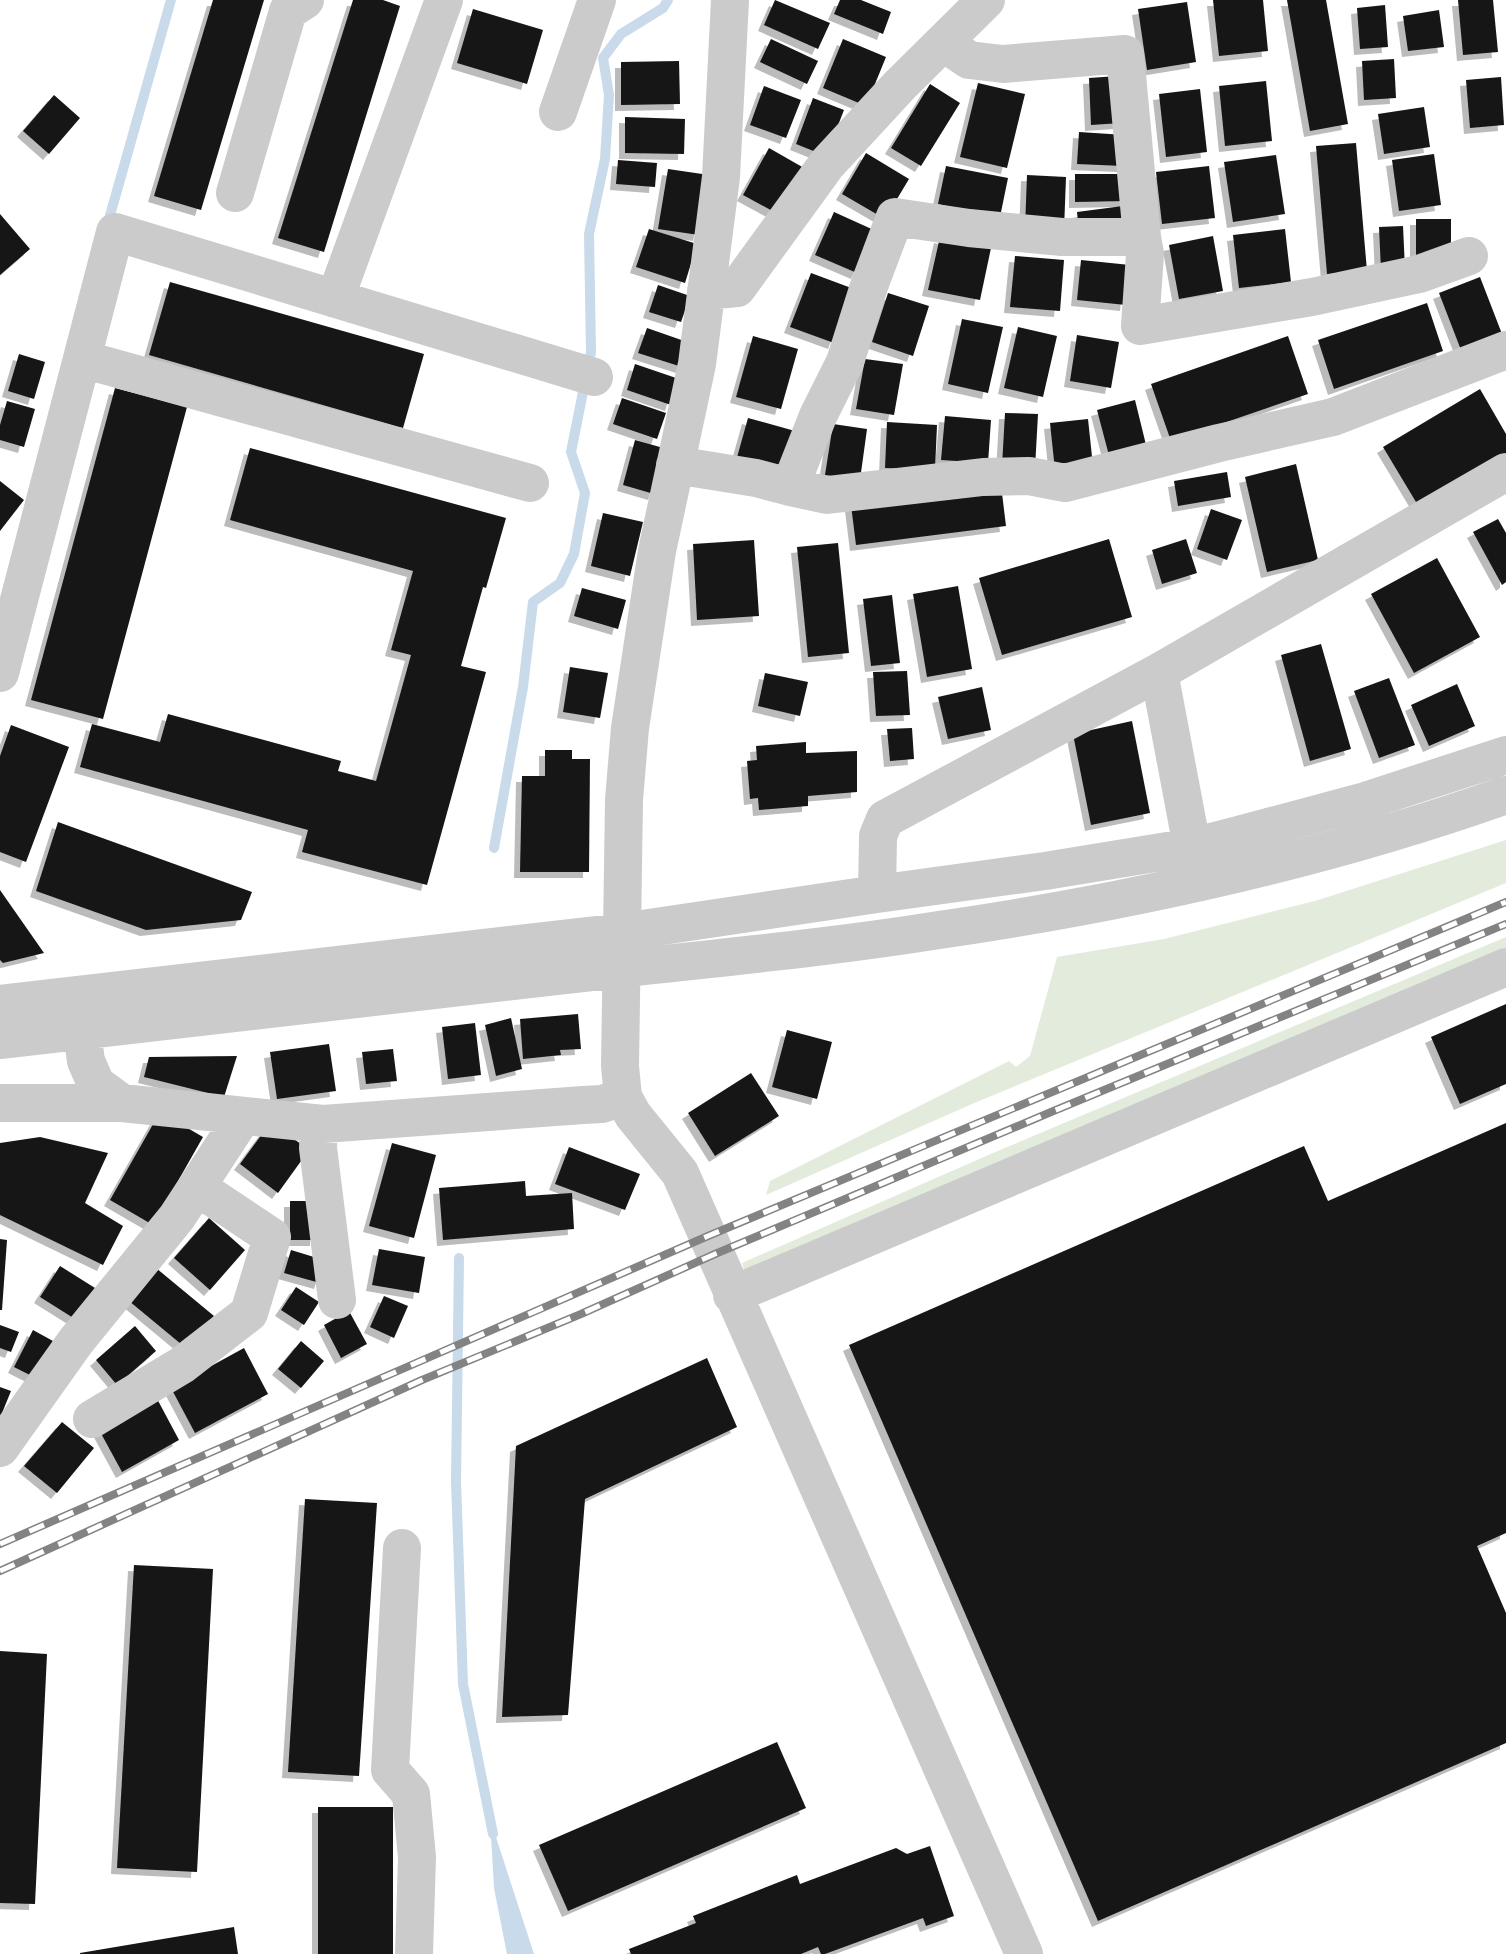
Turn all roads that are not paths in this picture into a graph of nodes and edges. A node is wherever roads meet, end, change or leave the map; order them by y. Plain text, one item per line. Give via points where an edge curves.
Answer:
1 (305, 0) edge
2 (444, 0) edge
3 (597, 0) edge
4 (730, 0) edge
5 (986, 0) edge
6 (944, 43) junction
7 (558, 112) dead end
8 (235, 193) dead end
9 (1142, 237) junction
10 (1469, 256) dead end
11 (706, 291) junction
12 (335, 299) junction
13 (1506, 350) edge
14 (82, 359) junction
15 (594, 377) dead end
16 (675, 465) junction
17 (1506, 472) edge
18 (530, 483) dead end
19 (790, 487) junction
20 (0, 671) edge
21 (1159, 672) junction
22 (1506, 755) edge
23 (1506, 795) edge
24 (1196, 864) junction
25 (877, 894) junction
26 (621, 951) junction
27 (1506, 967) edge
28 (0, 1004) edge
29 (82, 1032) junction
30 (0, 1040) edge
31 (623, 1097) junction
32 (0, 1103) edge
33 (122, 1103) junction
34 (243, 1116) junction
35 (319, 1124) junction
36 (197, 1187) junction
37 (732, 1295) junction
38 (337, 1300) dead end
39 (92, 1419) dead end
40 (0, 1448) edge
41 (402, 1548) dead end
42 (414, 1954) edge
43 (1024, 1954) edge

1 - 8 street via 288,11
2 - 12 street
3 - 7 street
4 - 11 street via 721,177
5 - 6 street
6 - 9 street via 969,60 1003,64 1125,54
6 - 11 street via 827,164 737,288
9 - 10 street via 1140,326 1312,297 1419,274
9 - 19 street via 1062,237 895,217 845,362
11 - 16 street
12 - 14 street via 115,232
12 - 15 street
13 - 19 street via 1333,417 1065,483 1028,476 983,477 827,495
14 - 18 street
14 - 20 street
16 - 19 street
16 - 26 street via 630,728
17 - 21 street
21 - 24 street
21 - 25 street via 885,820 878,836
22 - 24 street
23 - 24 street via 1338,848
24 - 25 street via 1045,871
24 - 26 street via 1112,900 939,930
25 - 26 street
26 - 28 street
26 - 29 street
26 - 31 street
27 - 37 street
29 - 30 street
29 - 33 street via 86,1062 96,1084
31 - 35 street via 602,1104
31 - 37 street via 680,1173
32 - 33 street
33 - 34 street
34 - 35 street
34 - 36 street
35 - 38 street
36 - 39 street via 272,1237 249,1313 182,1365
36 - 40 street via 76,1341
37 - 43 street
41 - 42 street via 390,1770 411,1794 417,1857

